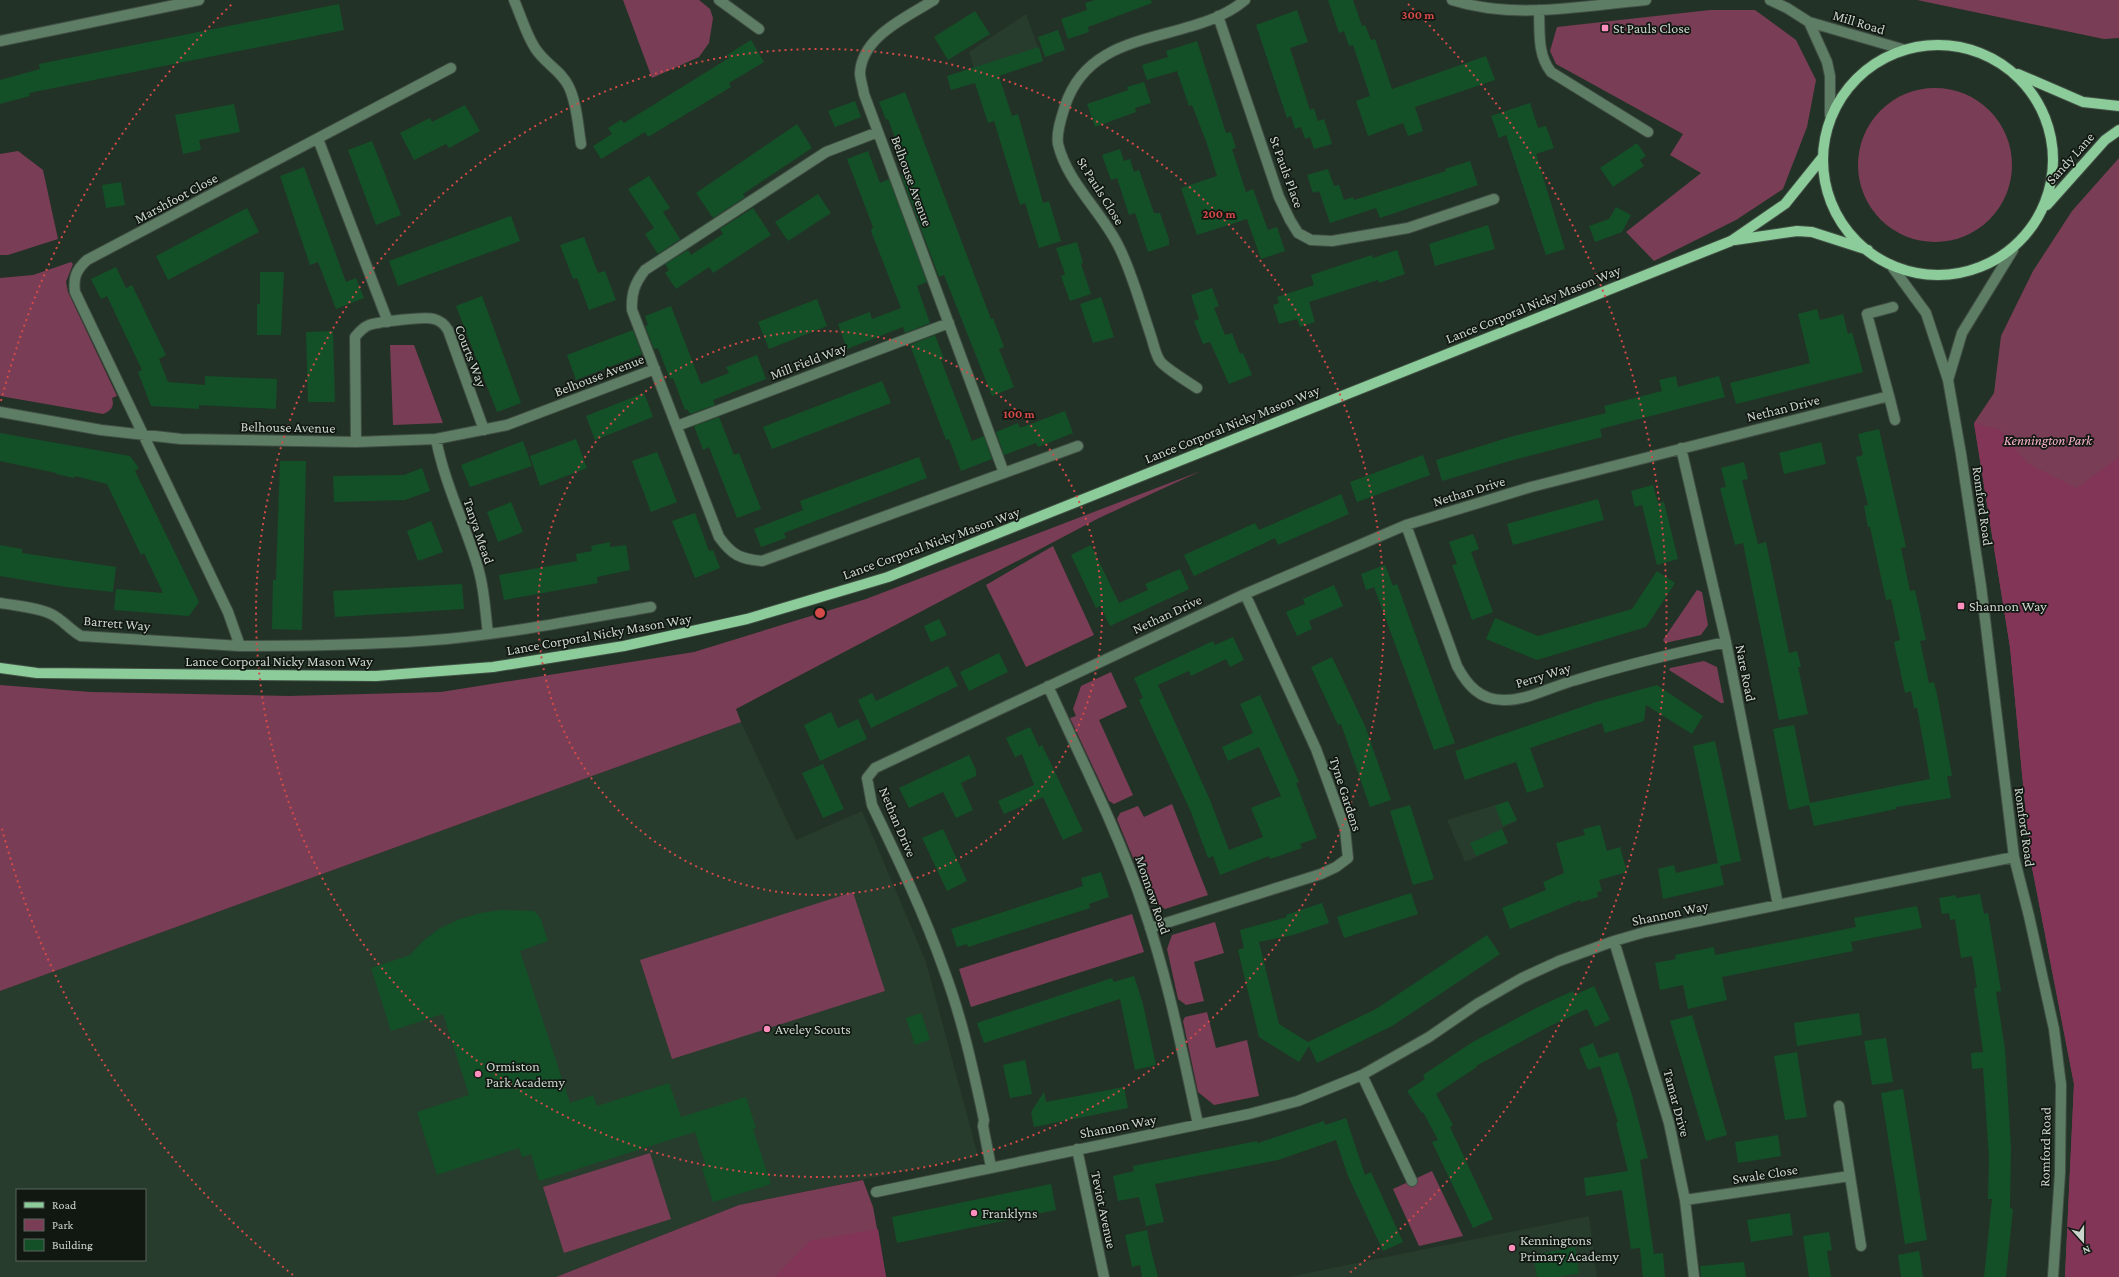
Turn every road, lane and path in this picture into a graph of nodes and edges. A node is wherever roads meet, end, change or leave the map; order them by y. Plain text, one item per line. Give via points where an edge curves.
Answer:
1 (199, 0) edge
2 (514, 0) edge
3 (719, 0) edge
4 (934, 0) edge
5 (1244, 0) edge
6 (1452, 0) edge
7 (1646, 0) edge
8 (1770, 0) edge
9 (1539, 10) junction
10 (1218, 16) junction
11 (1809, 22) junction
12 (759, 29) dead end
13 (0, 41) edge
14 (1902, 49) junction
15 (451, 68) dead end
16 (2018, 74) junction
17 (2119, 106) edge
18 (1830, 115) junction
19 (2119, 130) edge
20 (878, 132) junction
21 (1648, 132) dead end
22 (318, 139) junction
23 (581, 144) dead end
24 (1822, 158) junction
25 (1494, 199) dead end
26 (2045, 208) junction
27 (1731, 240) junction
28 (1868, 250) junction
29 (2013, 250) junction
30 (1893, 268) junction
31 (1893, 307) dead end
32 (388, 322) junction
33 (949, 323) junction
34 (655, 369) junction
35 (1948, 380) junction
36 (1196, 388) dead end
37 (1889, 396) junction
38 (0, 412) edge
39 (1895, 420) dead end
40 (677, 426) junction
41 (484, 430) junction
42 (144, 435) junction
43 (436, 439) junction
44 (356, 442) junction
45 (1078, 446) dead end
46 (1681, 448) junction
47 (1004, 473) junction
48 (1406, 526) junction
49 (1245, 594) junction
50 (0, 603) edge
51 (651, 607) dead end
52 (488, 634) junction
53 (1726, 642) junction
54 (240, 646) junction
55 (0, 668) edge
56 (1048, 686) junction
57 (2014, 857) junction
58 (1778, 905) junction
59 (1150, 928) junction
60 (1614, 941) junction
61 (1362, 1075) junction
62 (1839, 1106) dead end
63 (1198, 1124) junction
64 (1077, 1149) junction
65 (991, 1167) junction
66 (1850, 1176) junction
67 (1412, 1181) dead end
68 (876, 1192) dead end
69 (1685, 1200) junction
70 (1861, 1246) dead end
71 (1104, 1277) edge
72 (1694, 1277) edge
73 (2052, 1277) edge

1 - 13 street
2 - 23 street via 535,48 558,70 569,88
3 - 12 street
4 - 20 street via 882,33 868,48 860,72 864,94
5 - 10 street, St Pauls Close
6 - 9 street via 1473,7
7 - 9 street
8 - 11 street, Mill Road
9 - 21 street via 1541,54 1544,64 1551,72
10 - 25 street, St Pauls Place via 1279,197 1298,233 1311,240 1339,240 1408,228
10 - 36 street, St Pauls Close via 1120,48 1099,59 1078,77 1068,97 1060,120 1058,143 1069,170 1118,245 1160,361
11 - 14 street, Mill Road
11 - 18 street, Mill Road via 1828,62
14 - 16 main road via 1936,44 1969,48 1997,59
14 - 18 main road via 1876,62 1853,81
15 - 22 street, Marshfoot Close
16 - 17 main road via 2083,102
16 - 26 main road via 2040,109 2050,136 2053,160 2051,186
18 - 24 main road
19 - 26 main road, Sandy Lane via 2105,140
20 - 33 street, Belhouse Avenue
20 - 34 street, Belhouse Avenue via 826,152 645,270 634,285 632,310
22 - 32 street
22 - 42 street, Marshfoot Close via 87,260 79,268 75,277 75,292
24 - 27 main road, Lance Corporal Nicky Mason Way via 1785,204
24 - 28 main road via 1825,185 1836,211
26 - 29 main road via 2035,225
27 - 28 main road, Lance Corporal Nicky Mason Way via 1797,230 1812,232
27 - 55 main road, Lance Corporal Nicky Mason Way via 895,574 747,619 624,646 493,667 376,676 37,673
28 - 30 main road
29 - 30 main road via 1968,271 1947,275 1920,274
29 - 35 street, Romford Road via 1962,332
30 - 35 street, Romford Road via 1926,313
31 - 37 street via 1867,314
32 - 41 street, Courts Way via 432,318 442,321 448,330
32 - 44 street, Courts Way via 369,325 354,337
33 - 40 street, Mill Field Way
33 - 47 street, Belhouse Avenue
34 - 40 street
34 - 41 street, Belhouse Avenue via 508,425
35 - 57 street, Romford Road via 1981,586
37 - 39 street
37 - 46 street, Nethan Drive
38 - 42 street, Belhouse Avenue
40 - 47 street via 719,537 729,551 746,560 762,561
41 - 43 street, Belhouse Avenue
42 - 44 street, Belhouse Avenue via 196,439
42 - 54 street, Marshfoot Close via 228,612
43 - 44 street, Belhouse Avenue
43 - 52 street, Tanya Mead via 442,467 482,583
45 - 47 street
46 - 48 street, Nethan Drive via 1531,487
46 - 53 street, Nare Road
48 - 49 street, Nethan Drive
48 - 53 street, Perry Way via 1457,666 1466,683 1481,695 1502,700 1522,698 1642,660
49 - 56 street, Nethan Drive
49 - 59 street, Tyne Gardens via 1316,749 1345,829 1348,858 1321,874
50 - 54 street, Barrett Way via 53,615 81,636
51 - 52 street, Barrett Way
52 - 54 street, Barrett Way via 362,644
53 - 58 street, Nare Road
56 - 59 street, Monnow Road via 1120,846
56 - 65 street, Nethan Drive via 875,768 867,778 872,805 925,919 954,999 971,1059
57 - 58 street, Shannon Way
57 - 73 street, Romford Road via 2030,916 2049,1007 2060,1085 2060,1172
58 - 60 street, Shannon Way via 1645,932
59 - 63 street, Monnow Road via 1174,1012
60 - 61 street, Shannon Way via 1522,978 1422,1041
60 - 69 street, Tamar Drive via 1669,1122
61 - 63 street, Shannon Way via 1298,1101
61 - 67 street
62 - 66 street
63 - 64 street, Shannon Way
64 - 65 street, Shannon Way
64 - 71 street, Teviot Avenue
65 - 68 street, Shannon Way
66 - 69 street, Swale Close
66 - 70 street
69 - 72 street, Tamar Drive

